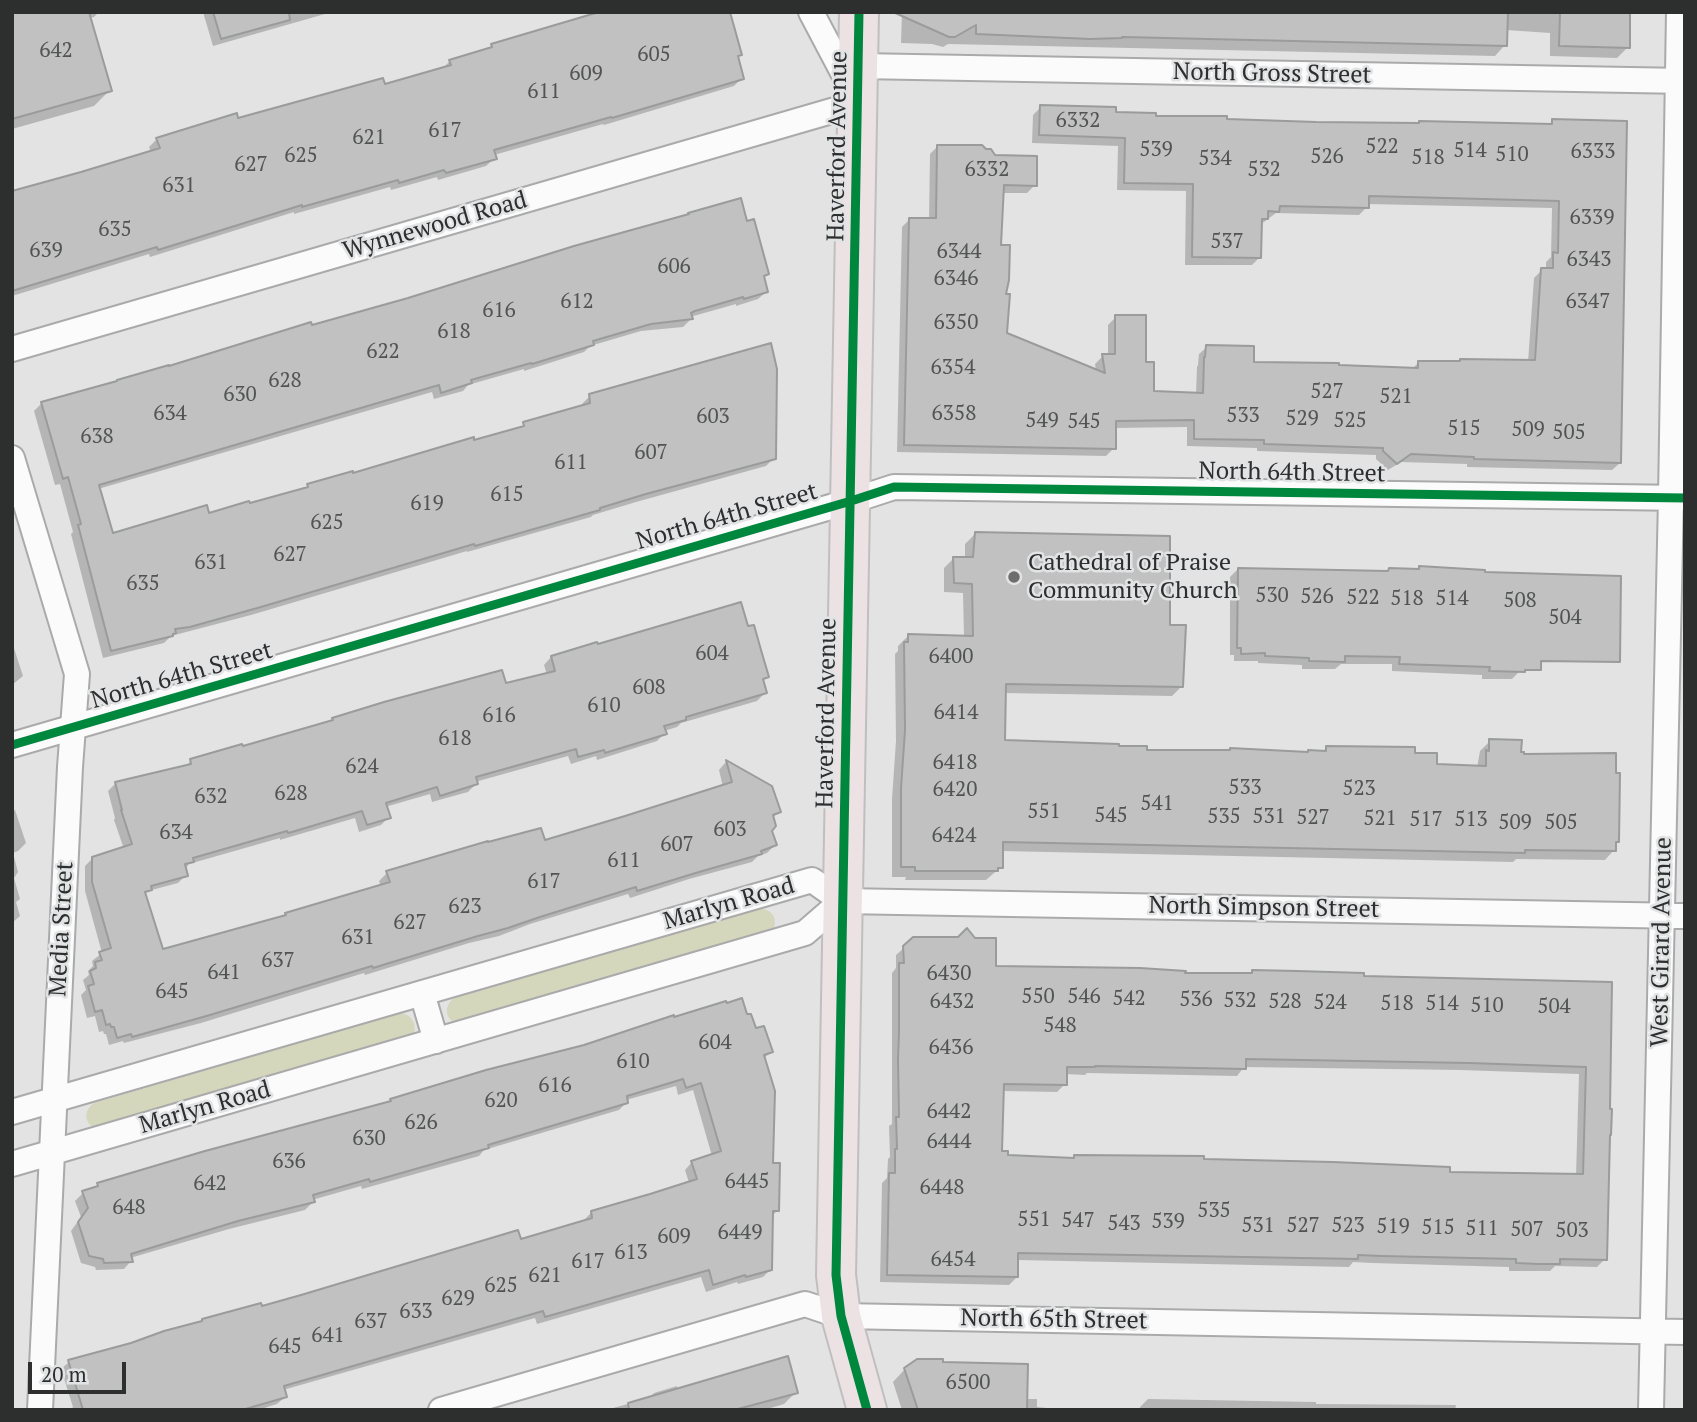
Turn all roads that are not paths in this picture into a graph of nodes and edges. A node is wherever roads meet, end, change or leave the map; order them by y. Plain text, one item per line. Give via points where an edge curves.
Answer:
1 (811, 12) edge
2 (859, 12) edge
3 (1679, 12) edge
4 (859, 66) junction
5 (1682, 81) edge
6 (859, 103) junction
7 (12, 349) edge
8 (12, 458) edge
9 (1678, 498) edge
10 (851, 501) junction
11 (73, 728) junction
12 (12, 745) edge
13 (842, 901) junction
14 (1674, 916) edge
15 (422, 993) junction
16 (436, 1041) junction
17 (54, 1100) junction
18 (12, 1112) edge
19 (51, 1153) junction
20 (12, 1164) edge
21 (841, 1316) junction
22 (1653, 1331) junction
23 (1685, 1332) edge
24 (40, 1410) edge
25 (441, 1410) edge
26 (867, 1410) edge
27 (1651, 1410) edge

1 - 6 street
2 - 4 main road, Haverford Avenue
3 - 5 street, West Girard Avenue
4 - 5 street, North Gross Street
4 - 6 main road, Haverford Avenue
5 - 9 street, West Girard Avenue
6 - 7 street, Wynnewood Road
6 - 10 main road, Haverford Avenue
8 - 11 street, Media Street via 76,674
9 - 10 street, North 64th Street via 894,487
9 - 14 street, West Girard Avenue
10 - 11 street, North 64th Street
10 - 13 main road, Haverford Avenue
11 - 12 street, North 64th Street
11 - 17 street, Media Street
13 - 14 street, North Simpson Street
13 - 15 street, Marlyn Road via 812,880
13 - 16 street, Marlyn Road via 805,933
13 - 21 main road, Haverford Avenue via 836,1275
14 - 22 street, West Girard Avenue
15 - 16 street
15 - 17 street, Marlyn Road
16 - 19 street, Marlyn Road
17 - 18 street, Marlyn Road
17 - 19 street, Media Street
19 - 20 street, Marlyn Road
19 - 24 street, Media Street
21 - 22 street, North 65th Street
21 - 25 street, North 65th Street via 804,1304
21 - 26 main road, Haverford Avenue
22 - 23 street, North 65th Street
22 - 27 street, West Girard Avenue

